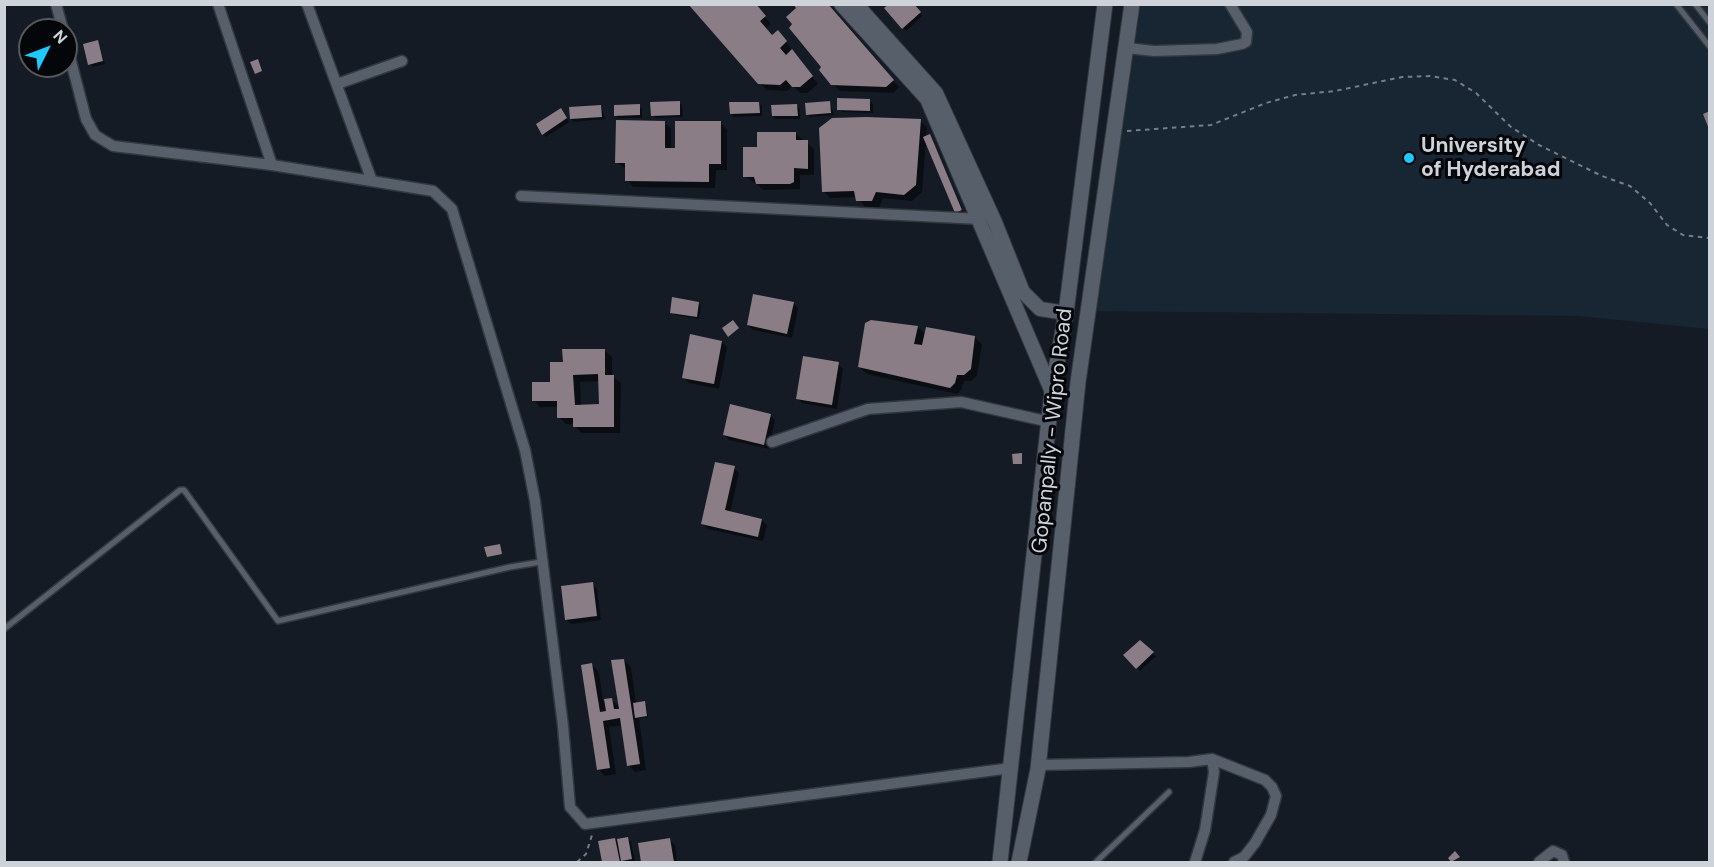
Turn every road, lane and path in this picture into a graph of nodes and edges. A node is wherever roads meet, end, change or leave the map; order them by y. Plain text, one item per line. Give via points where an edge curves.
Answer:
1 (218, 4) edge
2 (307, 4) edge
3 (841, 4) edge
4 (856, 4) edge
5 (1105, 4) edge
6 (1132, 4) edge
7 (1230, 4) edge
8 (1676, 4) edge
9 (1695, 4) edge
10 (1710, 22) edge
11 (1102, 24) junction
12 (1129, 27) junction
13 (1710, 47) edge
14 (1127, 48) junction
15 (402, 62) dead end
16 (75, 78) edge
17 (337, 84) junction
18 (1112, 133) junction
19 (272, 165) junction
20 (372, 181) junction
21 (521, 196) dead end
22 (980, 219) junction
23 (1710, 238) edge
24 (1066, 313) junction
25 (1052, 392) junction
26 (1050, 422) junction
27 (772, 442) dead end
28 (541, 562) junction
29 (4, 629) edge
30 (1212, 759) junction
31 (1038, 765) junction
32 (1011, 768) junction
33 (1169, 792) dead end
34 (596, 824) junction
35 (577, 862) edge
36 (1000, 862) edge
37 (1019, 862) edge
38 (1096, 862) edge
39 (1195, 862) edge
40 (1234, 862) edge
41 (1539, 862) edge
42 (1564, 862) edge

1 - 19 street
2 - 17 street
3 - 22 street via 927,99
4 - 24 street via 936,93 1023,292 1040,309
5 - 11 main road, Gopanpally - Wipro Road
6 - 12 main road, Gopanpally - Wipro Road
7 - 14 street via 1247,32 1242,44 1206,50
8 - 13 lane
9 - 10 lane
11 - 12 main road
11 - 24 main road, Gopanpally - Wipro Road
12 - 14 main road, Gopanpally - Wipro Road
14 - 18 main road, Gopanpally - Wipro Road
15 - 17 street
16 - 19 street via 86,119 95,135 113,146
17 - 20 street
18 - 23 path via 1210,125 1295,95 1402,77 1455,80 1539,145 1630,186 1667,225 1683,235
18 - 31 main road, Gopanpally - Wipro Road via 1078,382
19 - 20 street
20 - 28 street via 433,191 452,209 525,450
21 - 22 street
22 - 25 street
24 - 25 main road, Gopanpally - Wipro Road
25 - 26 main road, Gopanpally - Wipro Road
26 - 27 street via 961,402 868,409
26 - 32 main road, Gopanpally - Wipro Road
28 - 29 lane via 278,621 184,490 180,490
28 - 34 street via 570,807 585,824
30 - 31 street
30 - 39 street via 1214,772 1205,830
30 - 40 street via 1265,780 1276,796 1271,815 1255,843 1244,857
31 - 37 main road, Gopanpally - Wipro Road
32 - 34 street
32 - 36 main road, Gopanpally - Wipro Road
33 - 38 lane
34 - 35 path via 586,854
41 - 42 street via 1552,851 1562,855

